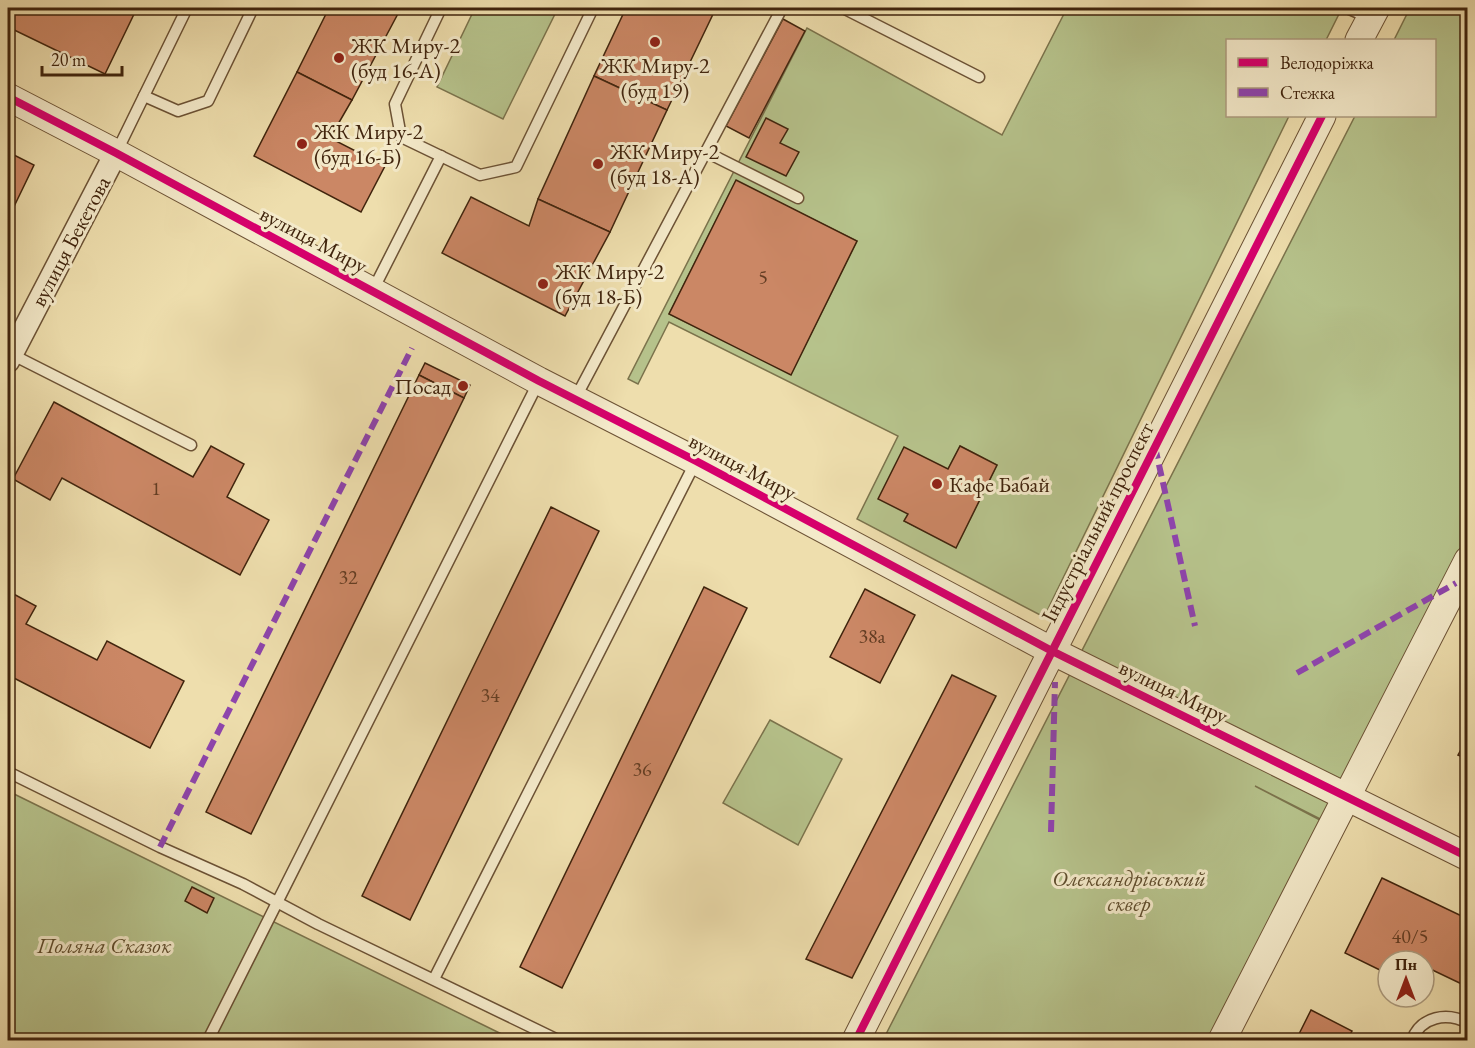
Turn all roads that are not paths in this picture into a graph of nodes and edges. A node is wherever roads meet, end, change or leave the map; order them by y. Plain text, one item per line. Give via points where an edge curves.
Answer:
1 (187, 8) edge
2 (253, 8) edge
3 (441, 8) edge
4 (592, 8) edge
5 (782, 8) edge
6 (843, 8) edge
7 (979, 77) dead end
8 (144, 96) junction
9 (8, 97) edge
10 (1321, 117) edge
11 (706, 152) junction
12 (116, 153) junction
13 (441, 156) junction
14 (798, 198) dead end
15 (372, 291) junction
16 (9, 357) edge
17 (539, 381) junction
18 (575, 399) junction
19 (191, 445) dead end
20 (696, 461) junction
21 (1467, 560) edge
22 (1052, 651) junction
23 (8, 772) edge
24 (1347, 796) junction
25 (1467, 857) edge
26 (278, 903) junction
27 (434, 979) junction
28 (1467, 1023) edge
29 (208, 1041) edge
30 (558, 1041) edge
31 (856, 1041) edge
32 (1222, 1041) edge
33 (1412, 1041) edge

1 - 8 lane
2 - 8 lane via 208,101 178,111
3 - 13 lane via 395,104 401,137
4 - 13 lane via 516,167 480,175
5 - 11 lane
6 - 7 lane
8 - 12 lane
9 - 12 street, вулиця Миру
10 - 22 street, Індустріальний проспект
11 - 14 lane
11 - 18 lane
12 - 15 street, вулиця Миру
12 - 16 street, вулиця Бекетова
13 - 15 lane
15 - 17 street, вулиця Миру
16 - 19 lane
17 - 18 street, вулиця Миру
17 - 26 lane
18 - 20 street, вулиця Миру
20 - 22 street, вулиця Миру
20 - 27 lane
21 - 24 street
22 - 24 street, вулиця Миру
22 - 31 street, Індустріальний проспект
23 - 26 lane
24 - 25 street, вулиця Миру
24 - 32 street
26 - 27 lane
26 - 29 lane
27 - 30 lane
28 - 33 lane via 1446,1016 1433,1019 1422,1025

